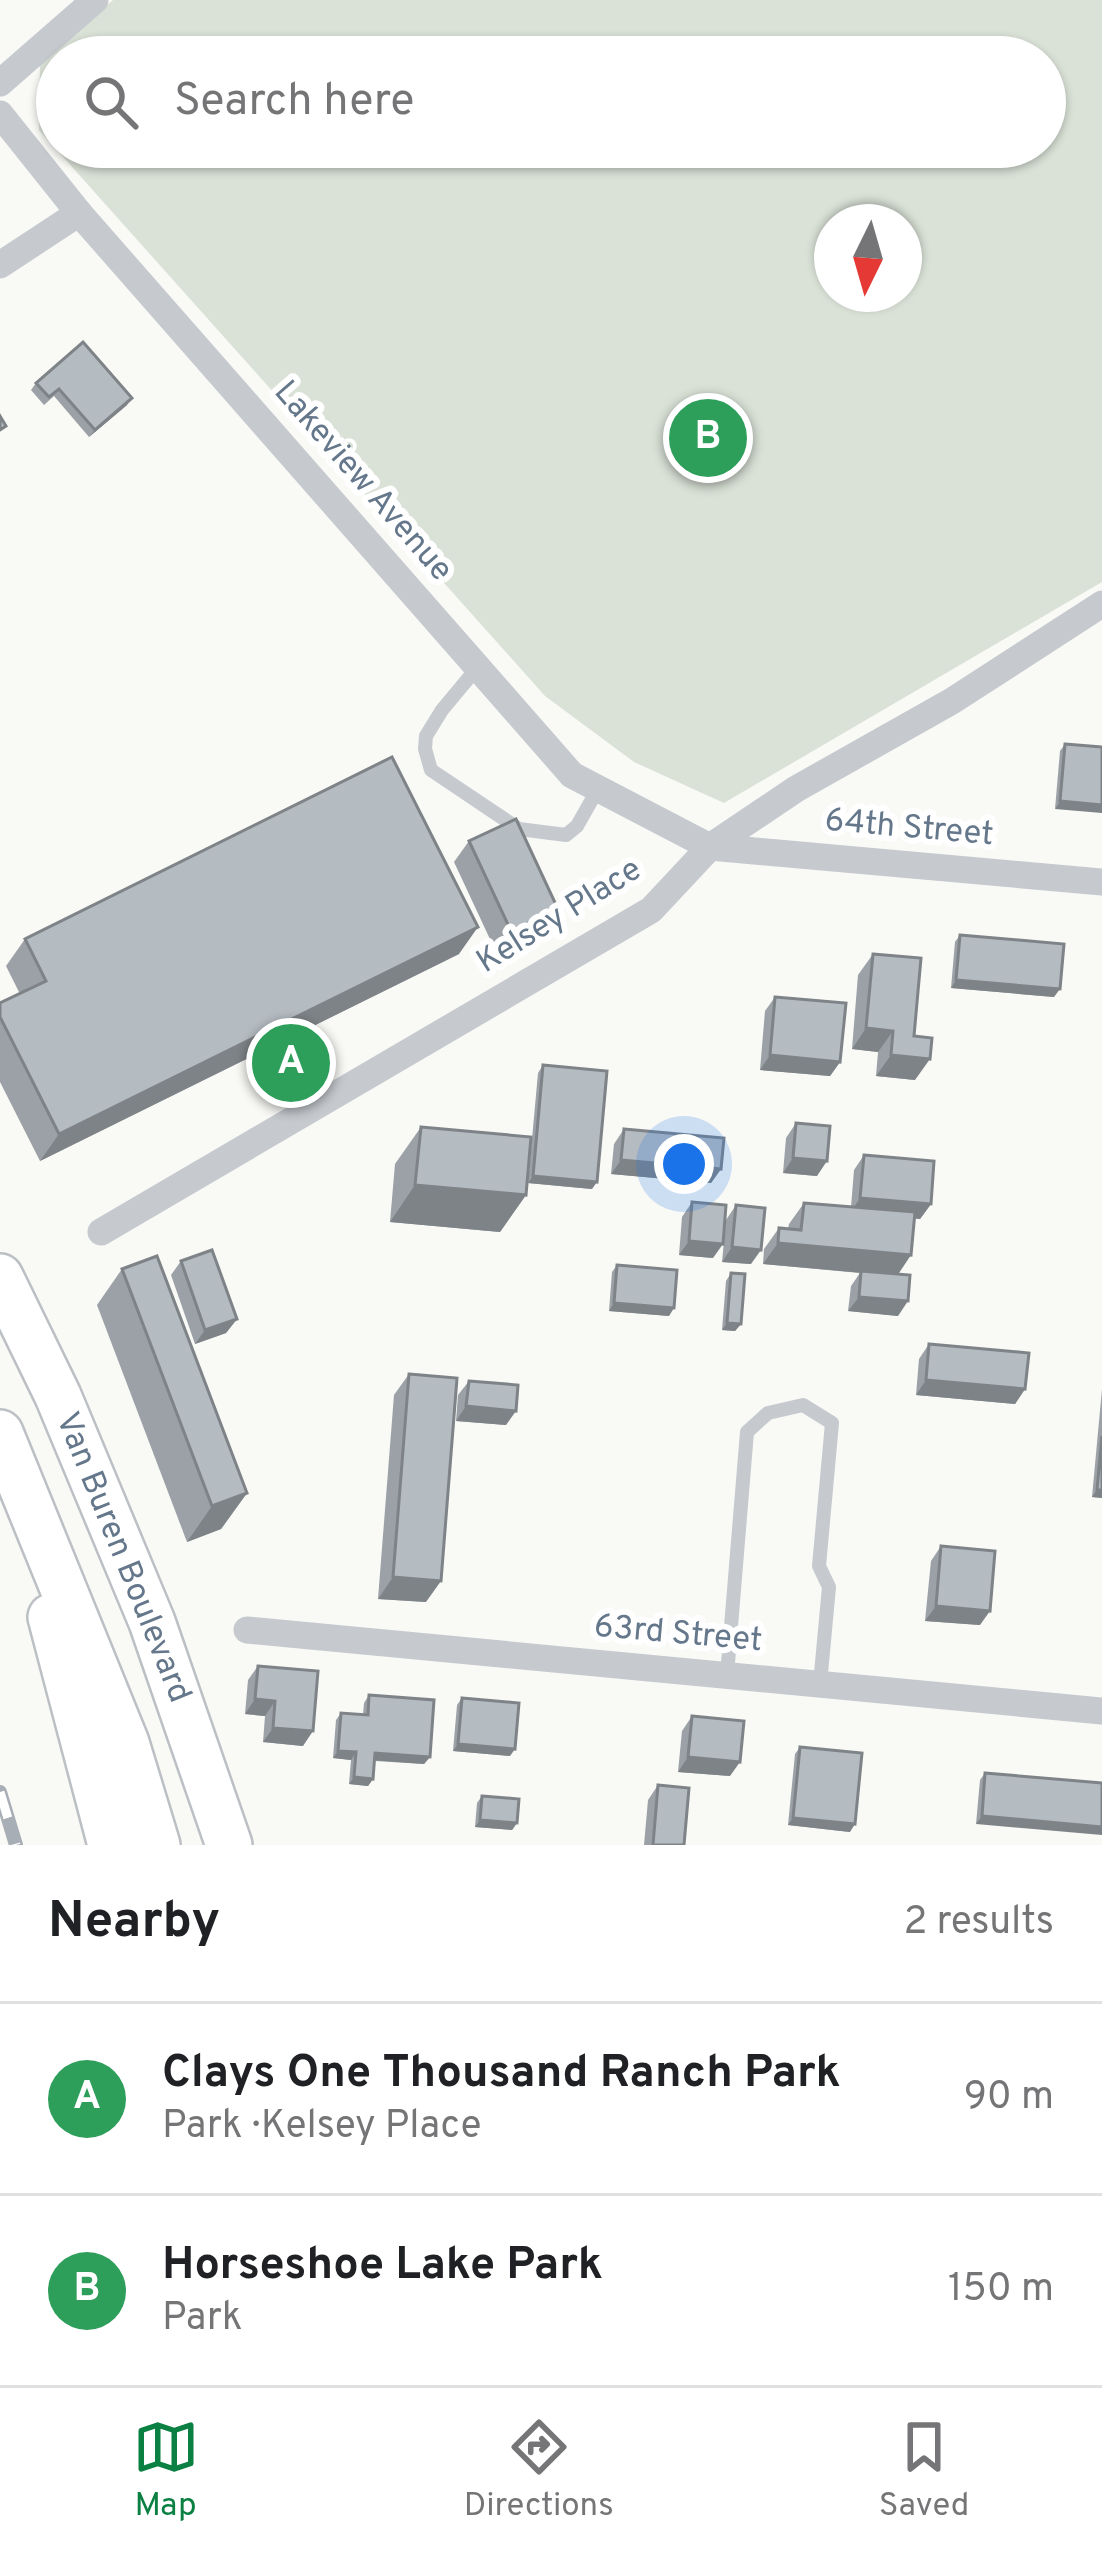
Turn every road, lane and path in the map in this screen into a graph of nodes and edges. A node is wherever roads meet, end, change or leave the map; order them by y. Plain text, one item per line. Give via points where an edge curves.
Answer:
1 (94, 0) edge
2 (53, 36) edge
3 (36, 51) edge
4 (0, 83) edge
5 (0, 114) edge
6 (36, 159) edge
7 (43, 168) edge
8 (79, 213) junction
9 (0, 265) edge
10 (1102, 604) edge
11 (477, 668) junction
12 (598, 789) junction
13 (710, 847) junction
14 (1102, 882) edge
15 (101, 1232) dead end
16 (0, 1277) edge
17 (0, 1433) edge
18 (53, 1560) junction
19 (247, 1630) dead end
20 (727, 1675) junction
21 (820, 1684) junction
22 (1102, 1711) edge
23 (111, 1845) edge
24 (158, 1845) edge
25 (229, 1845) edge

1 - 2 street
3 - 4 street
5 - 6 street, Lakeview Avenue
7 - 8 street, Lakeview Avenue
8 - 9 street
8 - 11 street, Lakeview Avenue
10 - 13 street, Kelsey Place
11 - 12 street, Lakeview Avenue via 572,776
11 - 12 lane via 426,736 431,770 519,830 566,835
12 - 13 street, Lakeview Avenue
13 - 14 street, 64th Street
13 - 15 street, Kelsey Place via 651,910
16 - 25 main road, Van Buren Boulevard via 152,1622
17 - 18 main road, Van Buren Boulevard
18 - 23 main road via 50,1621
18 - 24 main road, Van Buren Boulevard
19 - 20 street, 63rd Street
20 - 21 street, 63rd Street
20 - 21 lane via 747,1432 768,1413 803,1405 832,1423 819,1566 829,1587
21 - 22 street, 63rd Street

